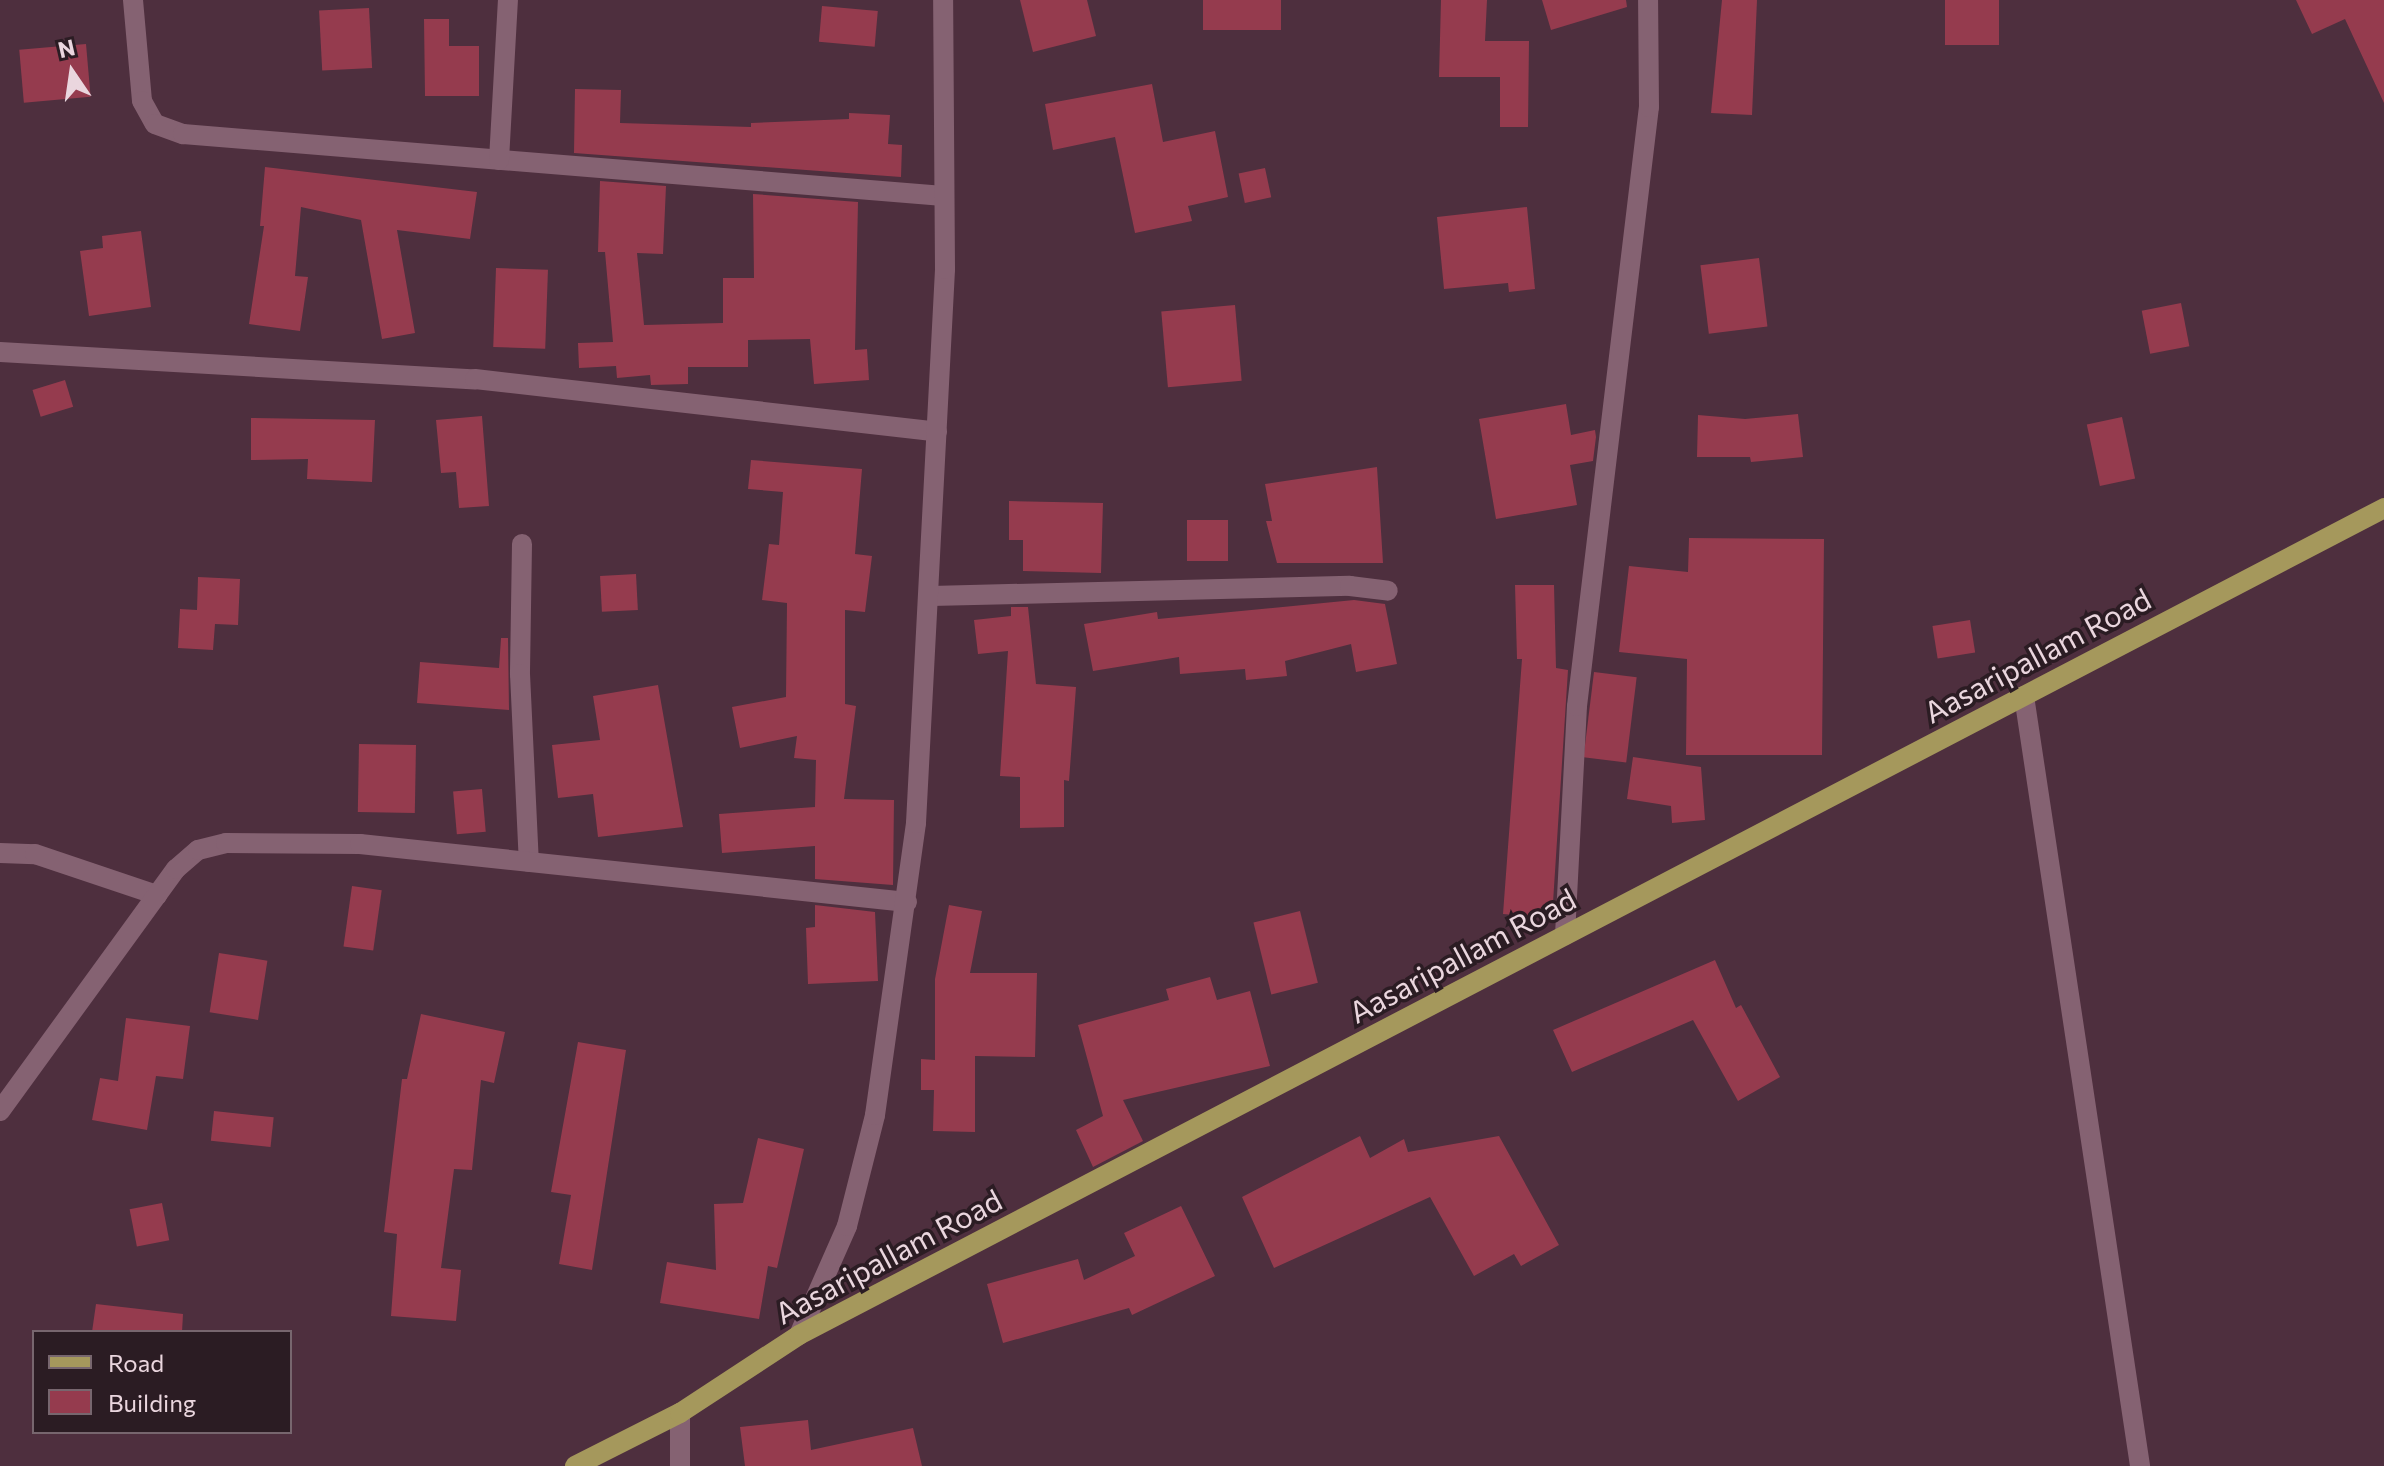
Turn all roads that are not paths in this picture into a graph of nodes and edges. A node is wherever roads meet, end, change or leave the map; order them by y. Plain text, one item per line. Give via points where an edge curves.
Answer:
1 (133, 0) edge
2 (508, 0) edge
3 (943, 0) edge
4 (1648, 0) edge
5 (499, 160) junction
6 (943, 196) junction
7 (0, 352) edge
8 (937, 432) junction
9 (2384, 508) edge
10 (522, 544) dead end
11 (1388, 591) dead end
12 (931, 596) junction
13 (2024, 696) junction
14 (0, 853) edge
15 (529, 862) junction
16 (157, 895) junction
17 (907, 902) junction
18 (1565, 935) junction
19 (0, 1111) edge
20 (799, 1335) junction
21 (680, 1413) junction
22 (575, 1466) edge
23 (680, 1466) edge
24 (2140, 1466) edge

1 - 5 street via 142,101 155,124 183,134
2 - 5 street
3 - 6 street
4 - 18 street via 1649,107 1577,706
5 - 6 street
6 - 8 street
7 - 8 street via 475,379
8 - 12 street
9 - 13 main road, Aasaripallam Road
10 - 15 street via 520,674
11 - 12 street via 1350,586
12 - 17 street
13 - 18 main road, Aasaripallam Road
13 - 24 street
14 - 16 street via 35,854
15 - 16 street via 360,844 226,843 198,850
15 - 17 street
16 - 19 street
17 - 20 street via 872,1128 847,1226
18 - 20 main road, Aasaripallam Road
20 - 21 main road, Aasaripallam Road
21 - 22 main road, Aasaripallam Road
21 - 23 street

